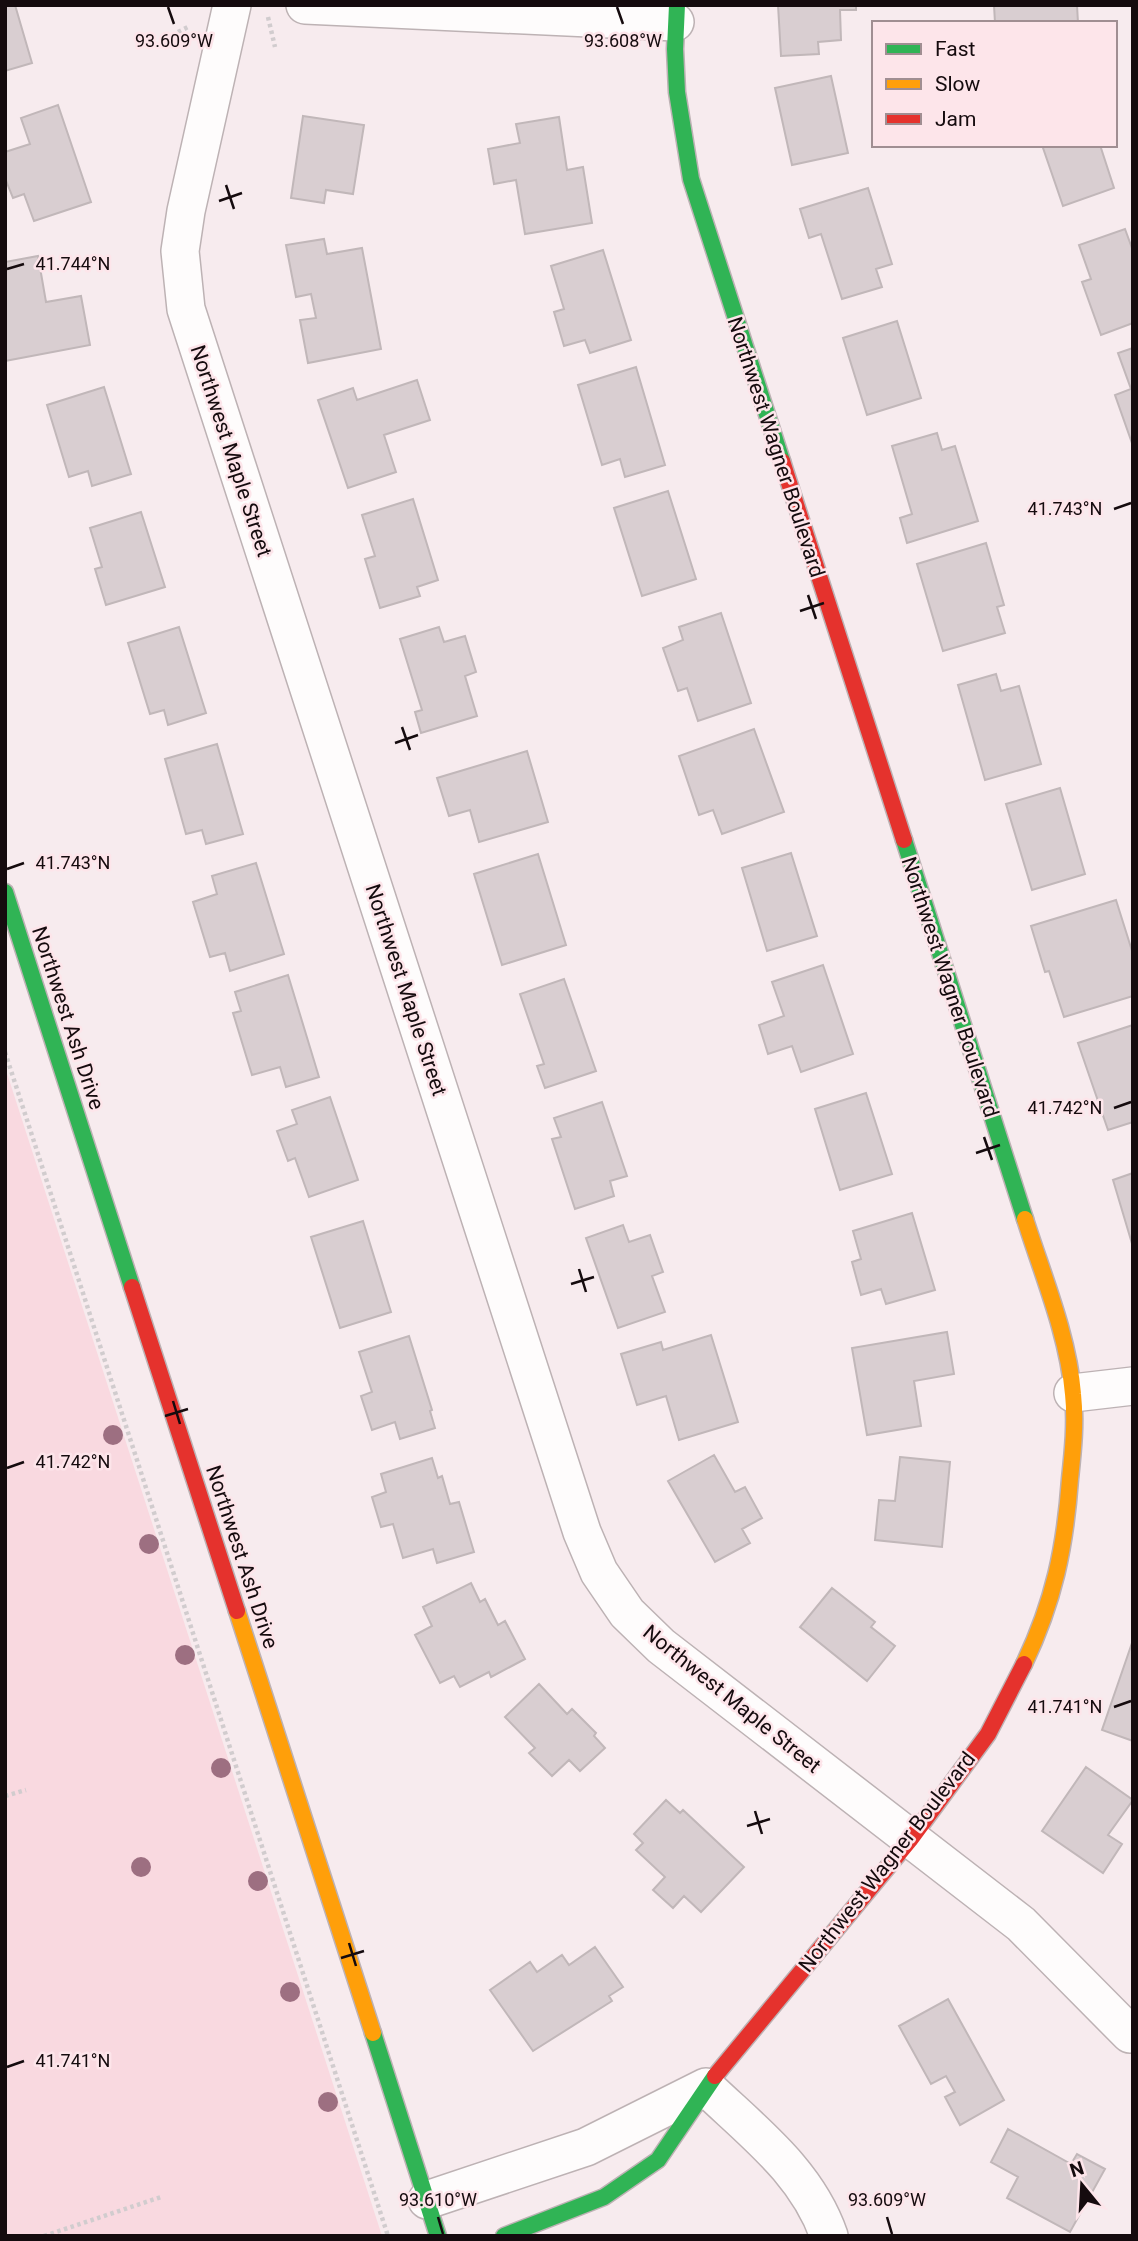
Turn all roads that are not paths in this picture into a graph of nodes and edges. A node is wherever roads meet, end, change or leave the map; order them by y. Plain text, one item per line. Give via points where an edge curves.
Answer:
1 (232, 5) edge
2 (305, 5) edge
3 (676, 14) edge
4 (5, 892) edge
5 (1133, 1386) edge
6 (1073, 1393) junction
7 (910, 1840) junction
8 (1130, 2034) dead end
9 (706, 2087) junction
10 (427, 2200) junction
11 (438, 2236) edge
12 (504, 2236) edge
13 (829, 2236) edge

1 - 7 street, Northwest Maple Street via 180,251 186,309 582,1532 599,1572 627,1613 661,1646
2 - 3 street
3 - 6 street, Northwest Wagner Boulevard via 678,98 691,178 1015,1187 1064,1345
4 - 10 street, Northwest Ash Drive
5 - 6 street
6 - 7 street, Northwest Wagner Boulevard via 1066,1531 1051,1596 1027,1660 988,1734
7 - 8 street, Northwest Maple Street via 1021,1924
7 - 9 street, Northwest Wagner Boulevard
9 - 10 street, Northwest Wagner Boulevard via 586,2147
9 - 12 street, Northwest Wagner Boulevard via 658,2160 604,2197
9 - 13 street via 792,2169 813,2198
10 - 11 street, Northwest Ash Drive

